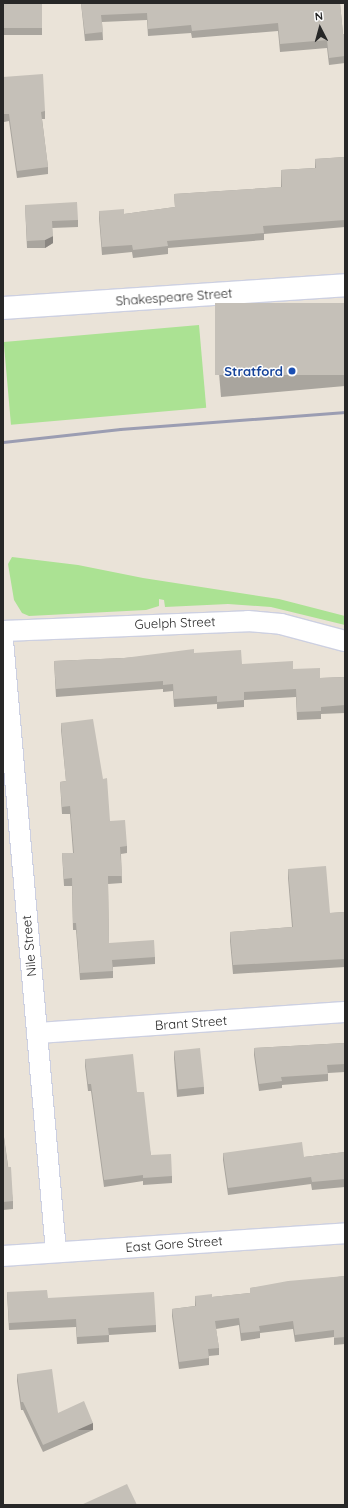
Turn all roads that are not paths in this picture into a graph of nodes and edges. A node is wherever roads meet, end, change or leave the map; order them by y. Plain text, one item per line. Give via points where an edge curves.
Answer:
1 (345, 285) edge
2 (3, 308) edge
3 (3, 630) edge
4 (3, 640) edge
5 (345, 641) edge
6 (345, 1012) edge
7 (37, 1033) junction
8 (345, 1233) edge
9 (56, 1252) junction
10 (3, 1256) edge

1 - 2 street, Shakespeare Street
3 - 5 street, Guelph Street via 248,621 281,624
4 - 7 street, Nile Street
6 - 7 street, Brant Street
7 - 9 street, Nile Street
8 - 9 street, East Gore Street
9 - 10 street, East Gore Street

